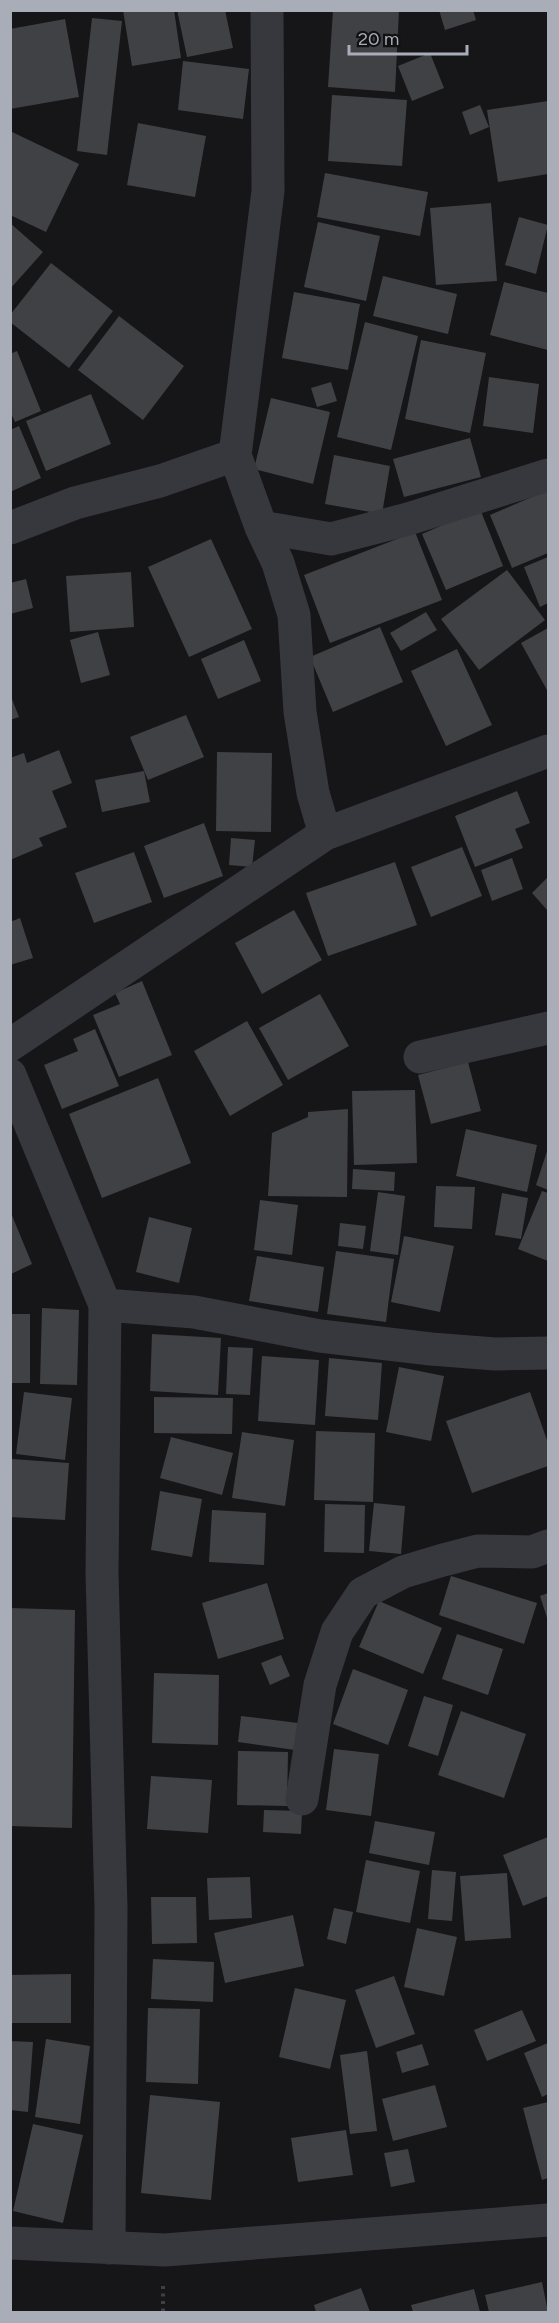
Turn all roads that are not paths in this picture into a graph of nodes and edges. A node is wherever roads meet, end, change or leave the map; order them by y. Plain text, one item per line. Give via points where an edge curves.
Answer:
1 (267, 10) edge
2 (235, 455) junction
3 (549, 475) edge
4 (261, 526) junction
5 (10, 528) edge
6 (549, 751) edge
7 (325, 834) junction
8 (549, 1029) edge
9 (10, 1045) edge
10 (420, 1058) dead end
11 (10, 1075) edge
12 (105, 1305) junction
13 (549, 1353) edge
14 (549, 1546) edge
15 (302, 1799) dead end
16 (549, 2220) edge
17 (10, 2243) edge
18 (109, 2248) junction

1 - 2 street via 268,191
2 - 4 street
2 - 5 street via 160,481 75,503
3 - 4 street via 331,539
4 - 7 street via 278,563 294,615 300,712 313,793
6 - 7 street
7 - 9 street
8 - 10 street
11 - 12 street
12 - 13 street via 194,1311 320,1336 431,1349
12 - 18 street via 102,1573 111,1908
14 - 15 street via 532,1552 478,1551 403,1572 363,1593 337,1632 320,1685
16 - 18 street via 165,2250
17 - 18 street

